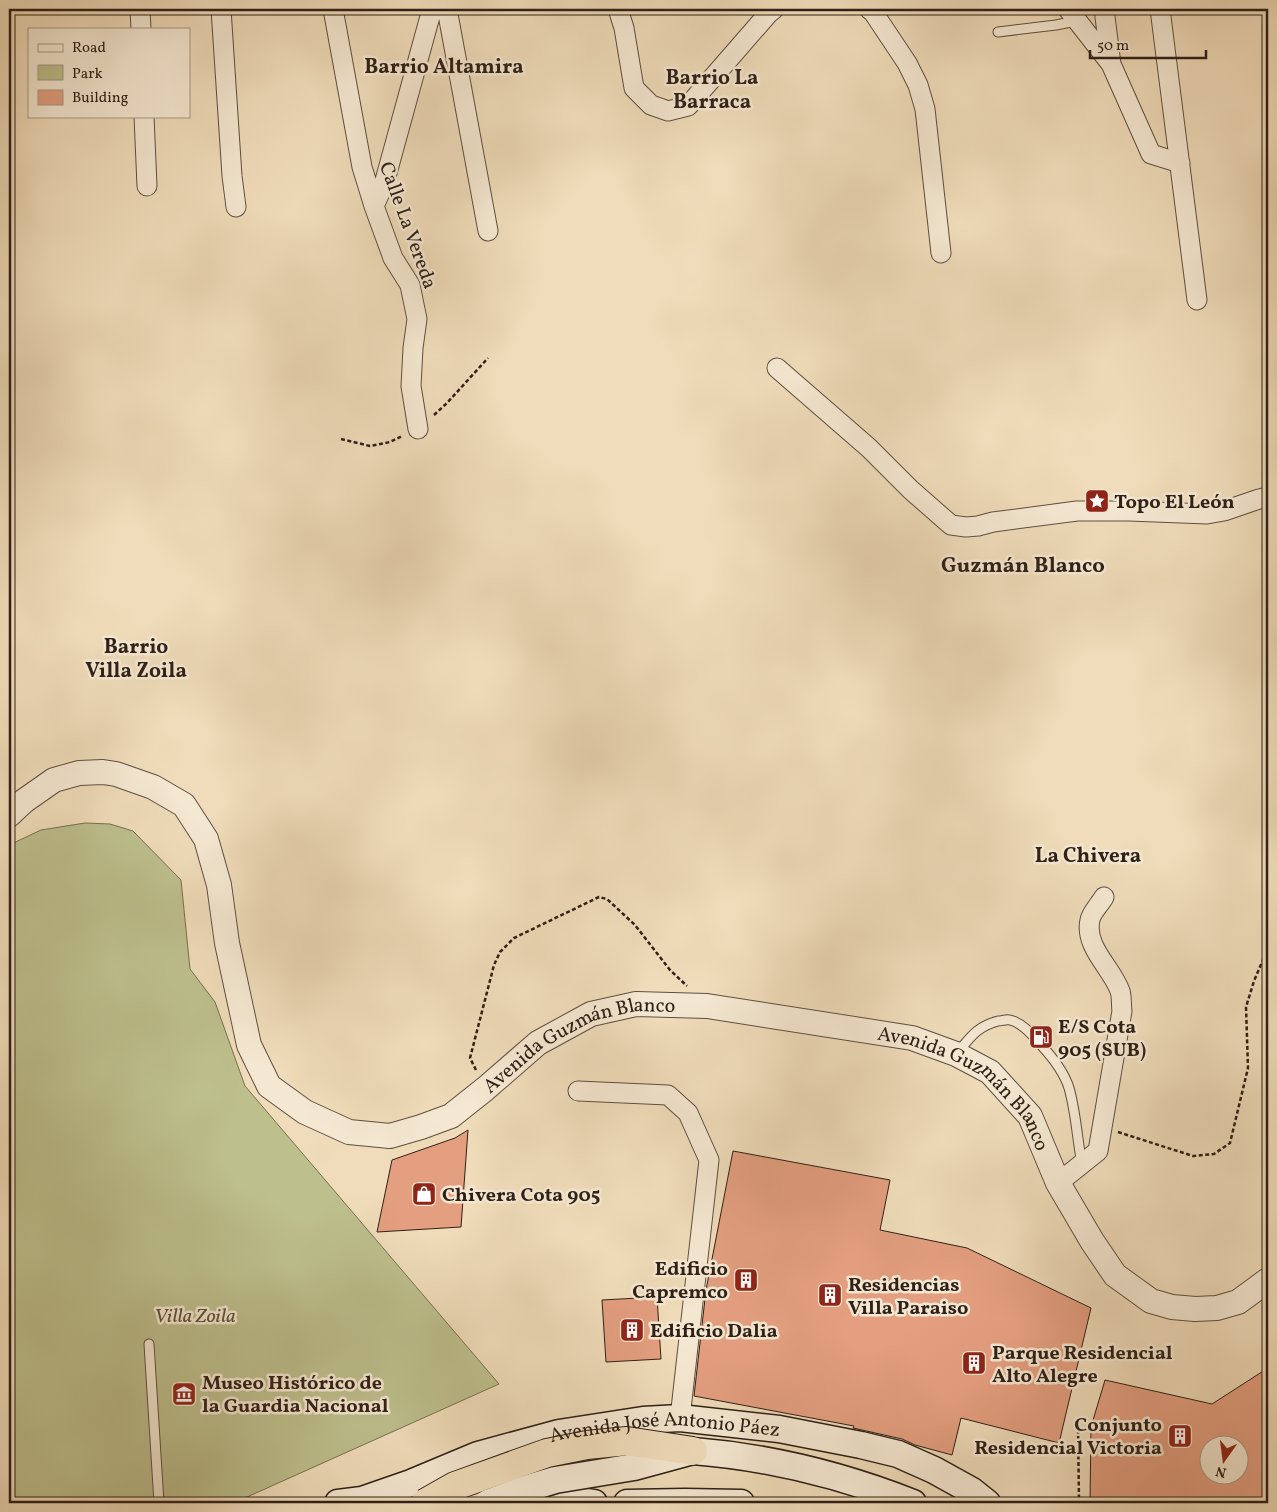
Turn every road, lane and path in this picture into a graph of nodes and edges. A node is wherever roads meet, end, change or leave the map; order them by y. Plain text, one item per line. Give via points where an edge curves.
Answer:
1 (140, 9) edge
2 (221, 9) edge
3 (333, 9) edge
4 (432, 9) edge
5 (446, 9) edge
6 (618, 9) edge
7 (774, 9) edge
8 (869, 9) edge
9 (1104, 9) edge
10 (1160, 9) edge
11 (1072, 15) edge
12 (141, 28) edge
13 (998, 32) dead end
14 (1110, 64) junction
15 (144, 118) edge
16 (1180, 163) junction
17 (147, 186) dead end
18 (374, 206) junction
19 (236, 207) dead end
20 (488, 231) dead end
21 (941, 253) dead end
22 (1197, 300) dead end
23 (777, 368) dead end
24 (418, 429) dead end
25 (1268, 497) edge
26 (9, 815) edge
27 (1104, 897) dead end
28 (1268, 948) edge
29 (707, 1006) junction
30 (956, 1054) junction
31 (485, 1089) junction
32 (578, 1091) dead end
33 (1102, 1127) junction
34 (1082, 1164) junction
35 (1058, 1183) junction
36 (1268, 1280) edge
37 (149, 1344) dead end
38 (680, 1418) junction
39 (1078, 1423) dead end
40 (598, 1427) junction
41 (693, 1451) junction
42 (160, 1503) edge
43 (338, 1503) edge
44 (425, 1503) edge
45 (488, 1503) edge
46 (594, 1503) edge
47 (627, 1503) edge
48 (742, 1503) edge
49 (912, 1503) edge
50 (987, 1503) edge
51 (1079, 1503) edge

1 - 12 street
2 - 19 street
3 - 18 street, Calle La Vereda via 362,167
4 - 18 street via 384,184
5 - 20 street
6 - 7 street via 634,88 650,105 668,111 688,106
8 - 21 street via 918,85 925,109
9 - 14 street
10 - 16 street
11 - 13 lane via 1056,25
11 - 14 street
14 - 16 street via 1151,154
15 - 17 street
16 - 22 street
18 - 24 street, Calle La Vereda via 393,258 410,284 417,319 411,386
23 - 25 street via 951,525 978,526 1077,511 1207,514
26 - 31 street, Avenida Guzmán Blanco via 54,780 79,773 116,774 152,787 184,805 206,838 219,885 227,943 250,1045 269,1086 305,1112 349,1132 390,1136 451,1116
27 - 33 street via 1090,919 1090,935 1094,948 1120,992 1122,1011
28 - 33 path via 1246,1007 1248,1068 1230,1143 1214,1154 1193,1156
29 - 30 street, Avenida Guzmán Blanco via 912,1038
29 - 31 street, Avenida Guzmán Blanco via 636,1004 591,1014 538,1043
29 - 31 path via 670,970 635,925 607,899 599,897 514,938 500,952 470,1058
30 - 34 lane via 974,1032 996,1022 1009,1019 1030,1032 1064,1075
30 - 35 street, Avenida Guzmán Blanco via 990,1072 1030,1116
32 - 38 street via 668,1095 688,1113 709,1160
33 - 34 street via 1098,1151
34 - 35 street
35 - 36 street, Avenida Guzmán Blanco via 1115,1275 1151,1301 1172,1307 1216,1308 1238,1302
37 - 42 lane
38 - 40 main road, Avenida José Antonio Páez
38 - 50 main road, Avenida José Antonio Páez via 779,1430 898,1454 934,1470
39 - 51 path
40 - 43 main road, Avenida José Antonio Páez via 559,1433 478,1455 362,1500
40 - 46 main road via 563,1444 554,1458 553,1472 559,1488 571,1497
41 - 44 highway, bridge via 627,1441 587,1445 547,1453 455,1486
41 - 45 main road, bridge via 634,1466 555,1480
41 - 49 main road via 811,1470
47 - 48 main road

